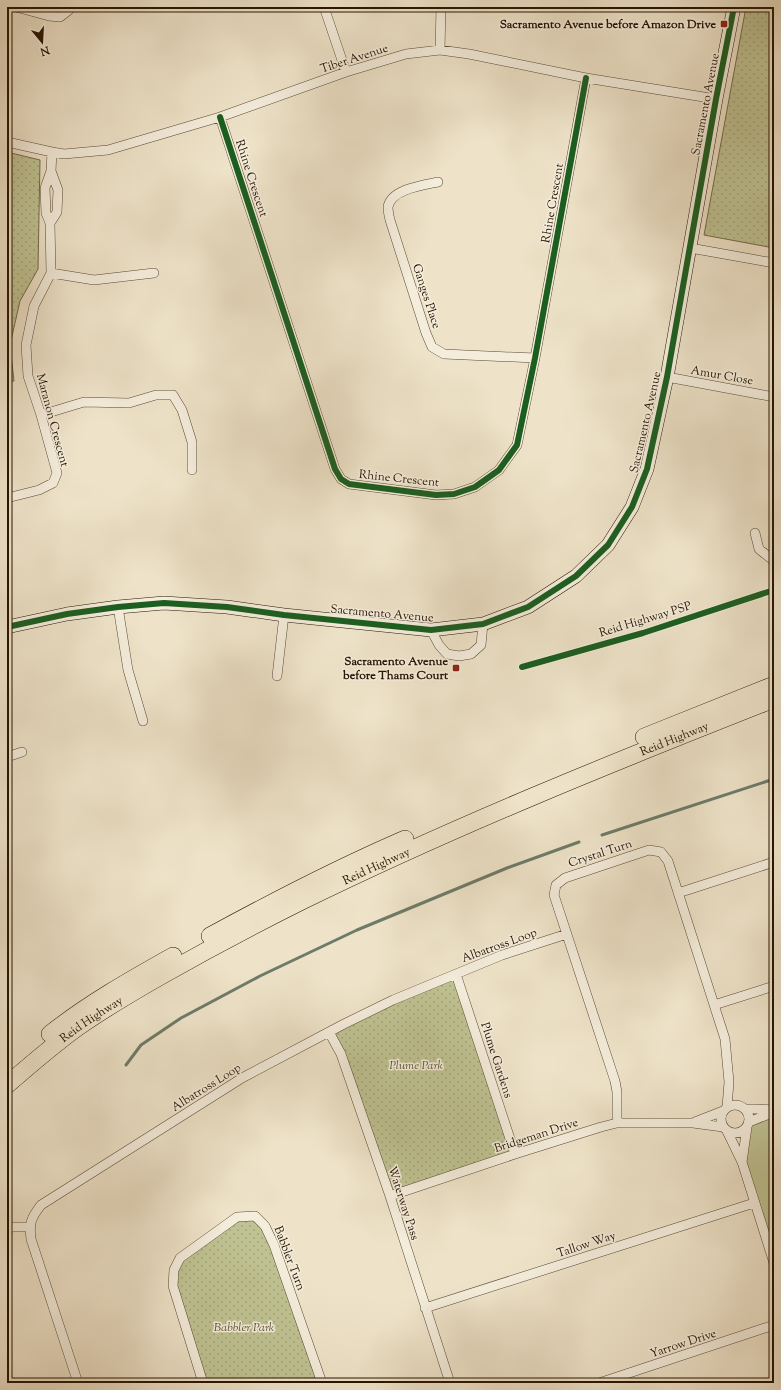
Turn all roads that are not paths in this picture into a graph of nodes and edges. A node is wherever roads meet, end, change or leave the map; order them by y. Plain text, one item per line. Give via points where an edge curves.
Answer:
1 (16, 7) edge
2 (69, 7) edge
3 (324, 7) edge
4 (441, 7) edge
5 (734, 7) edge
6 (440, 50) junction
7 (346, 72) junction
8 (586, 78) junction
9 (716, 99) junction
10 (220, 117) junction
11 (7, 142) edge
12 (52, 152) junction
13 (438, 182) dead end
14 (690, 248) junction
15 (774, 263) edge
16 (51, 273) junction
17 (154, 273) dead end
18 (536, 358) junction
19 (666, 377) junction
20 (774, 396) edge
21 (41, 415) junction
22 (192, 470) dead end
23 (7, 498) edge
24 (755, 533) dead end
25 (774, 561) edge
26 (118, 607) junction
27 (284, 615) junction
28 (483, 624) junction
29 (7, 627) edge
30 (431, 630) junction
31 (276, 676) dead end
32 (774, 685) edge
33 (774, 699) edge
34 (143, 721) dead end
35 (22, 752) dead end
36 (7, 757) edge
37 (774, 862) edge
38 (678, 893) junction
39 (567, 934) junction
40 (456, 974) junction
41 (774, 986) edge
42 (714, 1005) junction
43 (329, 1032) junction
44 (7, 1070) edge
45 (729, 1082) junction
46 (7, 1085) edge
47 (737, 1105) junction
48 (725, 1109) junction
49 (746, 1109) junction
50 (774, 1111) edge
51 (617, 1123) junction
52 (694, 1123) junction
53 (748, 1124) junction
54 (725, 1129) junction
55 (515, 1154) junction
56 (742, 1162) junction
57 (390, 1196) junction
58 (754, 1203) junction
59 (30, 1227) junction
60 (7, 1228) edge
61 (774, 1264) edge
62 (425, 1308) junction
63 (774, 1325) edge
64 (78, 1383) edge
65 (203, 1383) edge
66 (322, 1383) edge
67 (450, 1383) edge
68 (599, 1383) edge

1 - 2 street via 50,16 60,16 69,10
3 - 7 street
4 - 6 street
5 - 9 street, Sacramento Avenue
6 - 7 street, Tiber Avenue via 406,54
6 - 8 street, Tiber Avenue
7 - 10 street, Tiber Avenue
8 - 9 street, Tiber Avenue
8 - 18 street, Rhine Crescent
9 - 14 street, Sacramento Avenue
10 - 12 street, Tiber Avenue via 108,150 64,154
10 - 18 street, Rhine Crescent via 340,479 349,484 436,495 454,494 475,487 499,470 517,445
11 - 12 street, Tiber Avenue
12 - 16 street, Maranon Crescent via 51,171 58,190 57,212 50,223
13 - 18 street, Ganges Place via 408,189 396,195 388,206 390,220 432,347 444,354
14 - 15 street
14 - 19 street, Sacramento Avenue
16 - 17 street via 94,280
16 - 21 street, Maranon Crescent via 34,306 26,345 28,376
19 - 20 street, Amur Close
19 - 28 street, Sacramento Avenue via 647,470 632,507 608,545 576,576 528,607
21 - 22 street via 84,402 129,403 156,395 172,396 182,410 192,442
21 - 23 street, Maranon Crescent via 57,473 53,483 39,490
24 - 25 street via 759,549
26 - 27 street, Sacramento Avenue via 164,603 227,607
26 - 29 street, Sacramento Avenue via 67,614
26 - 34 street via 128,670
27 - 30 street, Sacramento Avenue
27 - 31 street
28 - 30 street, Sacramento Avenue
28 - 30 street via 481,645 471,654 459,656 447,654 439,646
32 - 44 highway, Reid Highway via 535,782 369,855 259,909 100,998 70,1018
33 - 46 highway, Reid Highway via 541,792 373,866 274,915 192,958 78,1027
35 - 36 street
37 - 38 street
38 - 39 street, Crystal Turn via 668,861 660,852 649,850 565,878 556,885 554,895
38 - 42 street, Crystal Turn
39 - 40 street, Albatross Loop via 502,955
39 - 51 street, Crystal Turn via 615,1081
40 - 43 street, Albatross Loop via 393,1000
40 - 55 street, Plume Gardens
41 - 42 street
42 - 45 street, Crystal Turn via 725,1039
43 - 57 street, Waterway Pass via 341,1054
43 - 59 street, Albatross Loop via 242,1078 41,1206 32,1216
45 - 47 street
45 - 48 street
47 - 48 street
47 - 49 street
48 - 52 street
48 - 54 street via 721,1119
49 - 50 street
49 - 53 street
50 - 53 street
51 - 52 street, Bridgeman Drive
51 - 55 street, Bridgeman Drive
52 - 54 street
53 - 54 street via 740,1132
53 - 56 street
54 - 56 street
55 - 57 street, Bridgeman Drive
56 - 58 street
57 - 62 street, Waterway Pass
58 - 61 street
58 - 62 street, Tallow Way
59 - 60 street
59 - 64 street
62 - 67 street, Waterway Pass
63 - 68 street, Yarrow Drive
65 - 66 street, Babbler Turn via 173,1286 174,1270 180,1258 237,1217 254,1216 265,1226 274,1245

